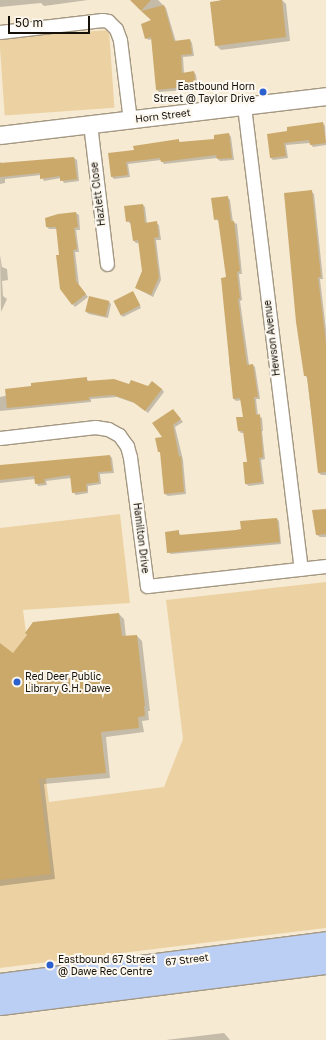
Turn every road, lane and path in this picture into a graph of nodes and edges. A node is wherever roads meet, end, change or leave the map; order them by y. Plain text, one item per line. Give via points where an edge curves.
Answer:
1 (0, 32) edge
2 (326, 96) edge
3 (244, 106) junction
4 (130, 120) junction
5 (90, 124) junction
6 (0, 135) edge
7 (107, 264) dead end
8 (0, 438) edge
9 (326, 566) edge
10 (301, 569) junction
11 (326, 942) edge
12 (326, 963) edge
13 (0, 984) edge
14 (0, 1004) edge

1 - 4 street via 108,21 116,29 120,40
2 - 3 street, Horn Street
3 - 4 street, Horn Street
3 - 10 street, Hewson Avenue
4 - 5 street, Horn Street
5 - 6 street, Horn Street
5 - 7 street, Hazlett Close
8 - 10 street, Hamilton Drive via 95,427 108,429 119,435 127,446 130,457 146,586
9 - 10 street, Hamilton Drive
11 - 13 main road, 67 Street
12 - 14 main road, 67 Street

